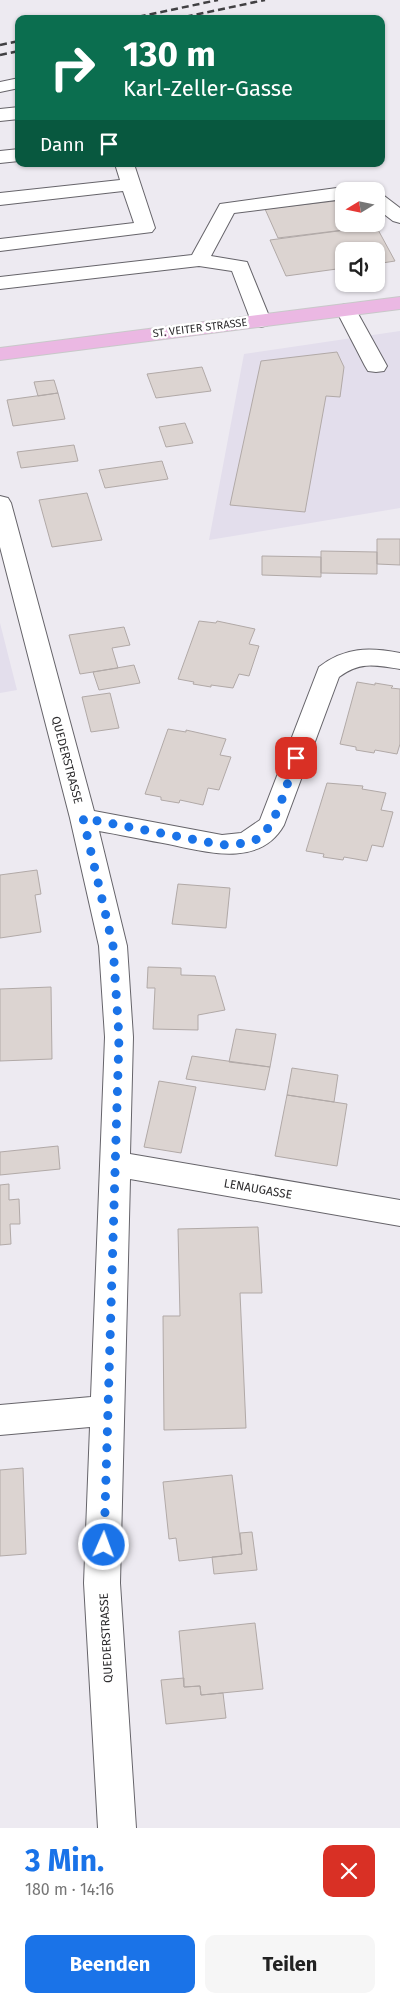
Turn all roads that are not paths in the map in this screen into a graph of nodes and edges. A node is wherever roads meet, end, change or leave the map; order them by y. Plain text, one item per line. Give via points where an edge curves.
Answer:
1 (15, 84) edge
2 (0, 87) edge
3 (15, 113) edge
4 (0, 115) edge
5 (15, 155) edge
6 (0, 157) edge
7 (125, 167) edge
8 (130, 184) junction
9 (335, 194) edge
10 (0, 199) edge
11 (385, 206) edge
12 (400, 217) edge
13 (0, 245) edge
14 (199, 260) junction
15 (0, 283) edge
16 (400, 303) edge
17 (346, 310) junction
18 (261, 321) junction
19 (0, 354) edge
20 (376, 366) dead end
21 (0, 503) edge
22 (400, 661) edge
23 (83, 818) junction
24 (116, 1164) junction
25 (400, 1213) edge
26 (107, 1411) junction
27 (0, 1420) edge
28 (117, 1828) edge

1 - 2 street
3 - 4 street
5 - 6 street
7 - 8 street
8 - 10 street
8 - 13 street via 145,228
9 - 14 street via 227,208
11 - 12 street
14 - 15 street
14 - 18 street via 240,266
16 - 17 main road, ST. VEITER STRASSE
17 - 18 main road, ST. VEITER STRASSE
17 - 20 street
18 - 19 main road, ST. VEITER STRASSE
21 - 23 street, QUEDERSTRASSE
22 - 23 street via 355,657 340,662 328,673 271,826 258,838 241,844 222,845
23 - 24 street, QUEDERSTRASSE via 113,946 119,1037
24 - 25 street, LENAUGASSE
24 - 26 street, QUEDERSTRASSE
26 - 27 street
26 - 28 street, QUEDERSTRASSE via 102,1583

